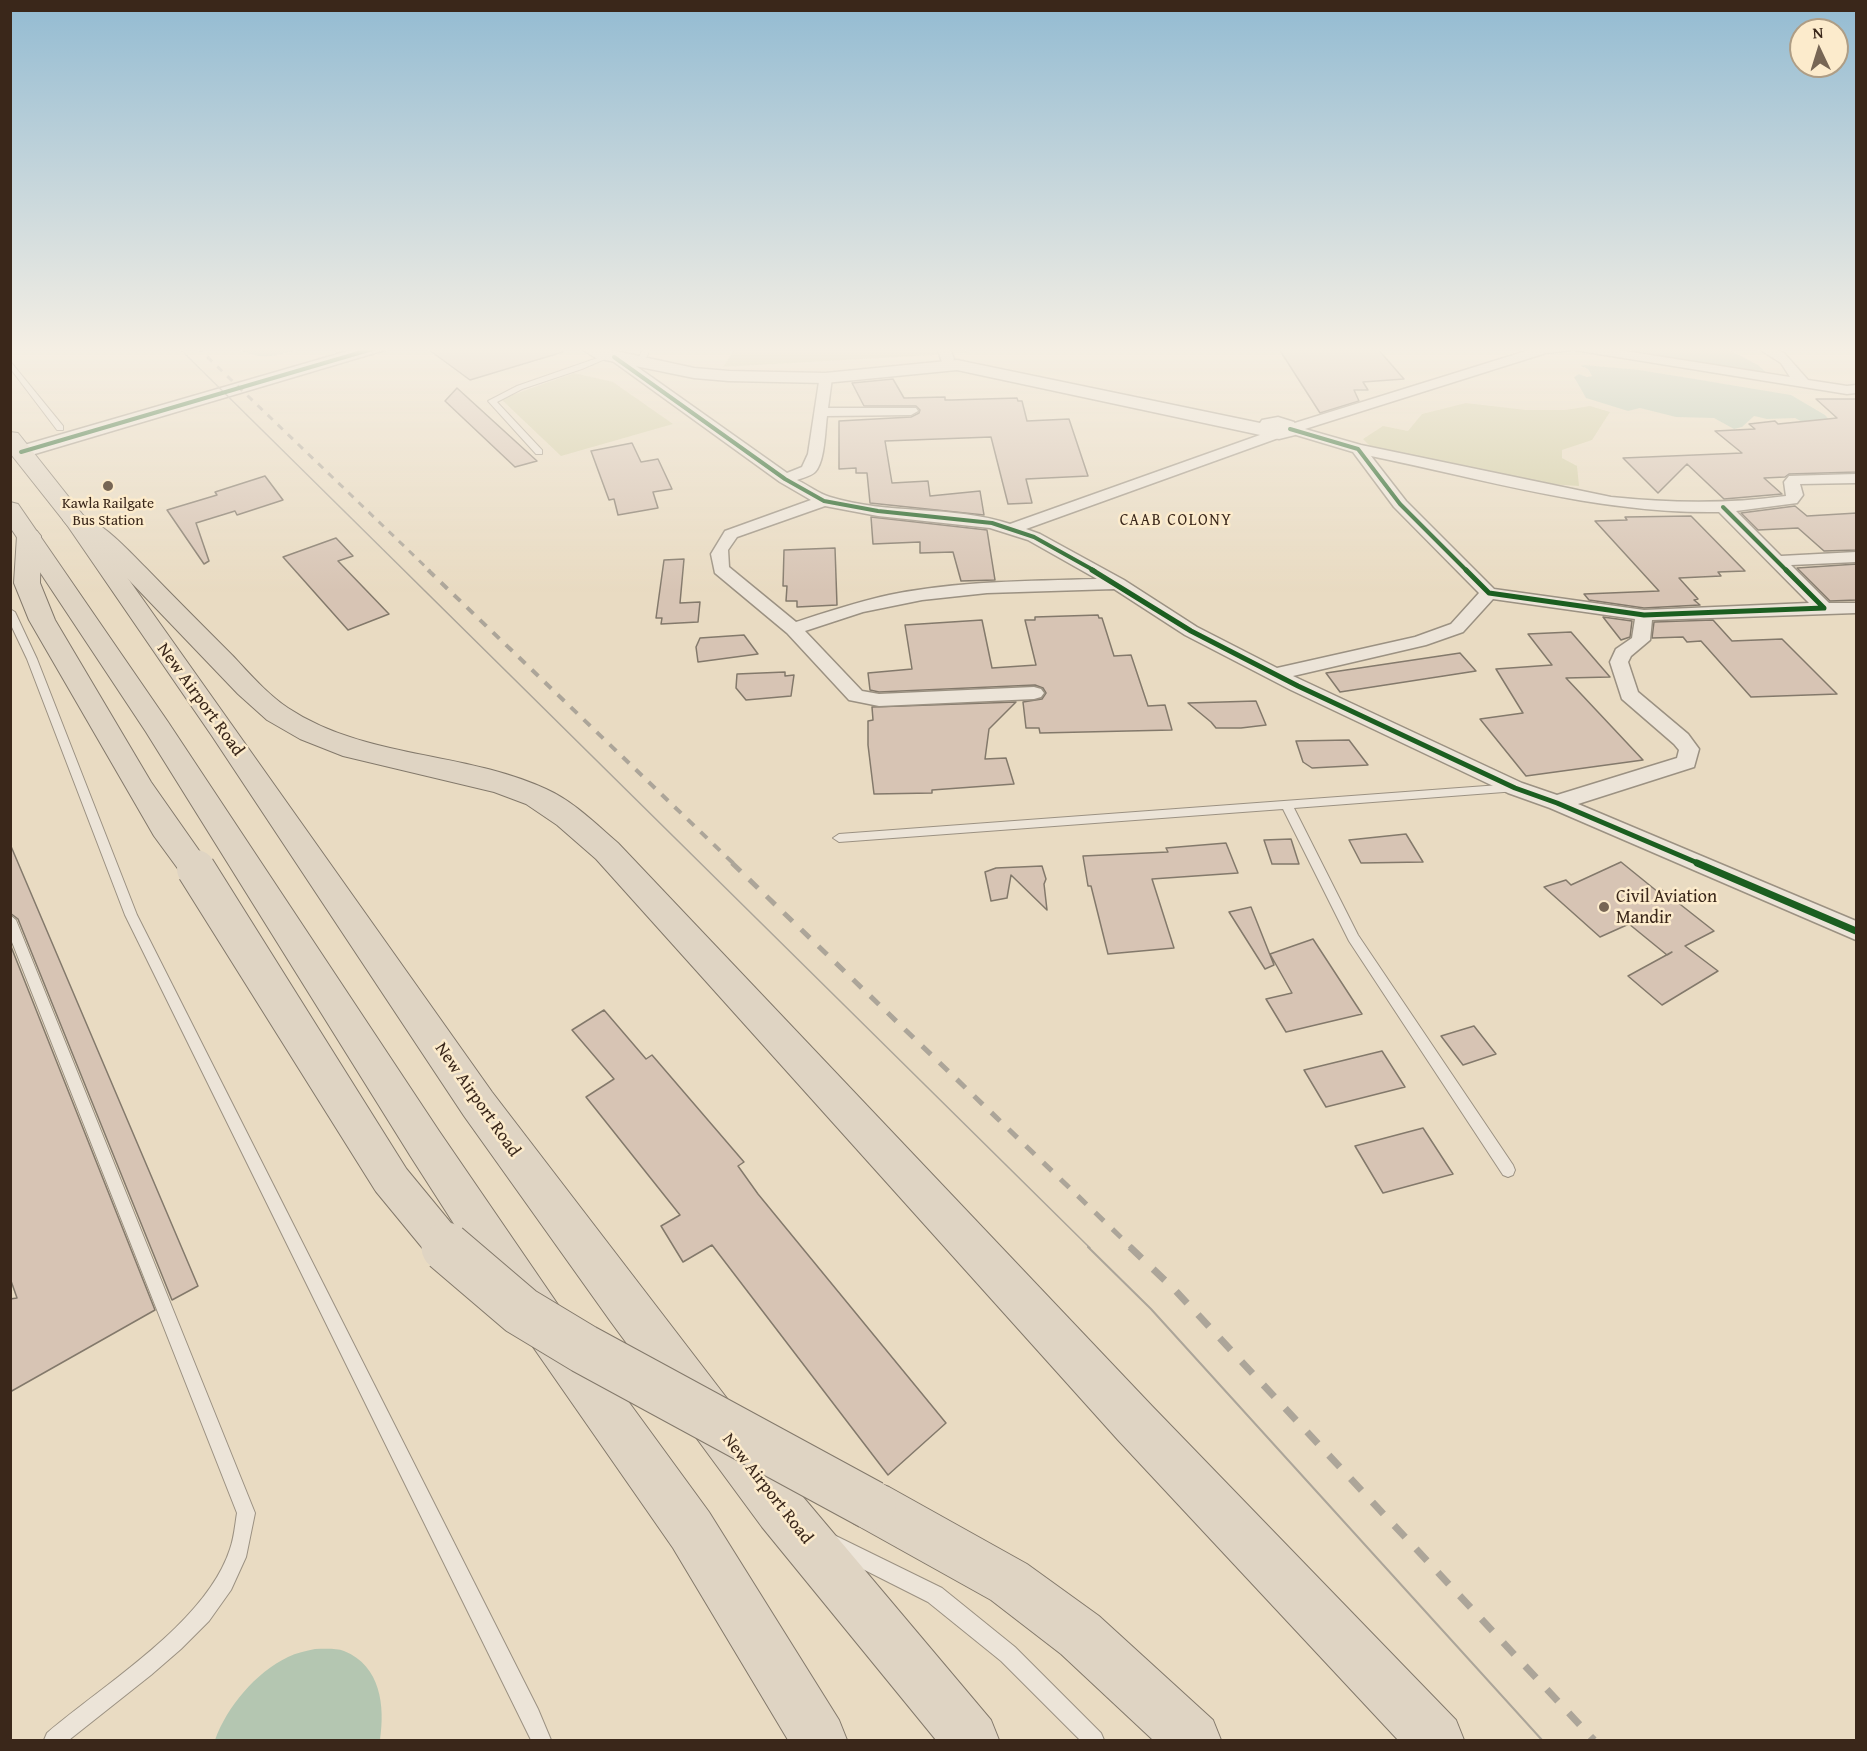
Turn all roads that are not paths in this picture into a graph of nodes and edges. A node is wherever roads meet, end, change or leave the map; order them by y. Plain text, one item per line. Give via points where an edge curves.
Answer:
1 (58, 429) edge
2 (72, 429) edge
3 (517, 429) edge
4 (713, 429) edge
5 (819, 429) edge
6 (1277, 429) joint
7 (15, 444) edge
8 (1358, 449) junction
9 (538, 452) dead end
10 (1857, 478) edge
11 (785, 480) junction
12 (824, 501) junction
13 (1723, 507) junction
14 (75, 520) junction
15 (20, 523) edge
16 (1011, 529) junction
17 (1857, 557) edge
18 (1777, 561) junction
19 (1118, 584) junction
20 (1489, 594) junction
21 (1824, 608) junction
22 (1857, 608) edge
23 (10, 612) edge
24 (1644, 615) junction
25 (832, 671) junction
26 (1275, 674) junction
27 (1034, 693) dead end
28 (1515, 788) junction
29 (1557, 803) junction
30 (1286, 804) junction
31 (839, 838) dead end
32 (10, 920) edge
33 (1857, 931) edge
34 (1508, 1170) dead end
35 (794, 1525) junction
36 (56, 1739) edge
37 (541, 1740) edge
38 (819, 1740) edge
39 (971, 1740) edge
40 (1094, 1740) edge
41 (1193, 1740) edge
42 (1436, 1740) edge

1 - 7 street
2 - 7 street
3 - 9 lane
4 - 11 street
5 - 11 street via 809,470
6 - 8 street
6 - 16 street
7 - 14 highway, New Airport Road
8 - 13 street via 1611,502
8 - 20 street via 1400,504
10 - 13 street via 1794,479 1795,495 1791,500
11 - 12 street
12 - 16 street via 992,523
12 - 25 street via 731,534 717,556 721,569 793,630
13 - 18 street
14 - 35 highway, New Airport Road via 478,1104
14 - 42 highway via 136,571 277,714 353,749 502,783 537,797 568,817 607,851 1143,1432
15 - 38 highway via 515,1279 691,1530
15 - 41 highway, bridge via 27,584 42,620 139,787 196,869 391,1180 448,1250 521,1311 584,1349 1009,1582 1080,1635
16 - 19 street via 1034,537
17 - 18 street
18 - 21 street
19 - 25 street via 991,589 914,597 860,608 793,630
19 - 26 street via 1191,630
20 - 24 street
20 - 26 street via 1457,628 1420,641
21 - 22 street
21 - 24 street
23 - 37 lane via 32,659 130,915
24 - 29 street via 1641,640 1623,653 1619,662 1622,675 1629,694 1689,749 1687,762
25 - 27 street via 856,696 879,700
26 - 28 street
28 - 29 street
28 - 30 lane
29 - 33 street
30 - 31 lane
30 - 34 lane via 1353,938
32 - 36 lane via 246,1513 245,1530 232,1571 200,1615 175,1641
35 - 39 highway, New Airport Road
35 - 40 lane via 935,1595 1008,1654

